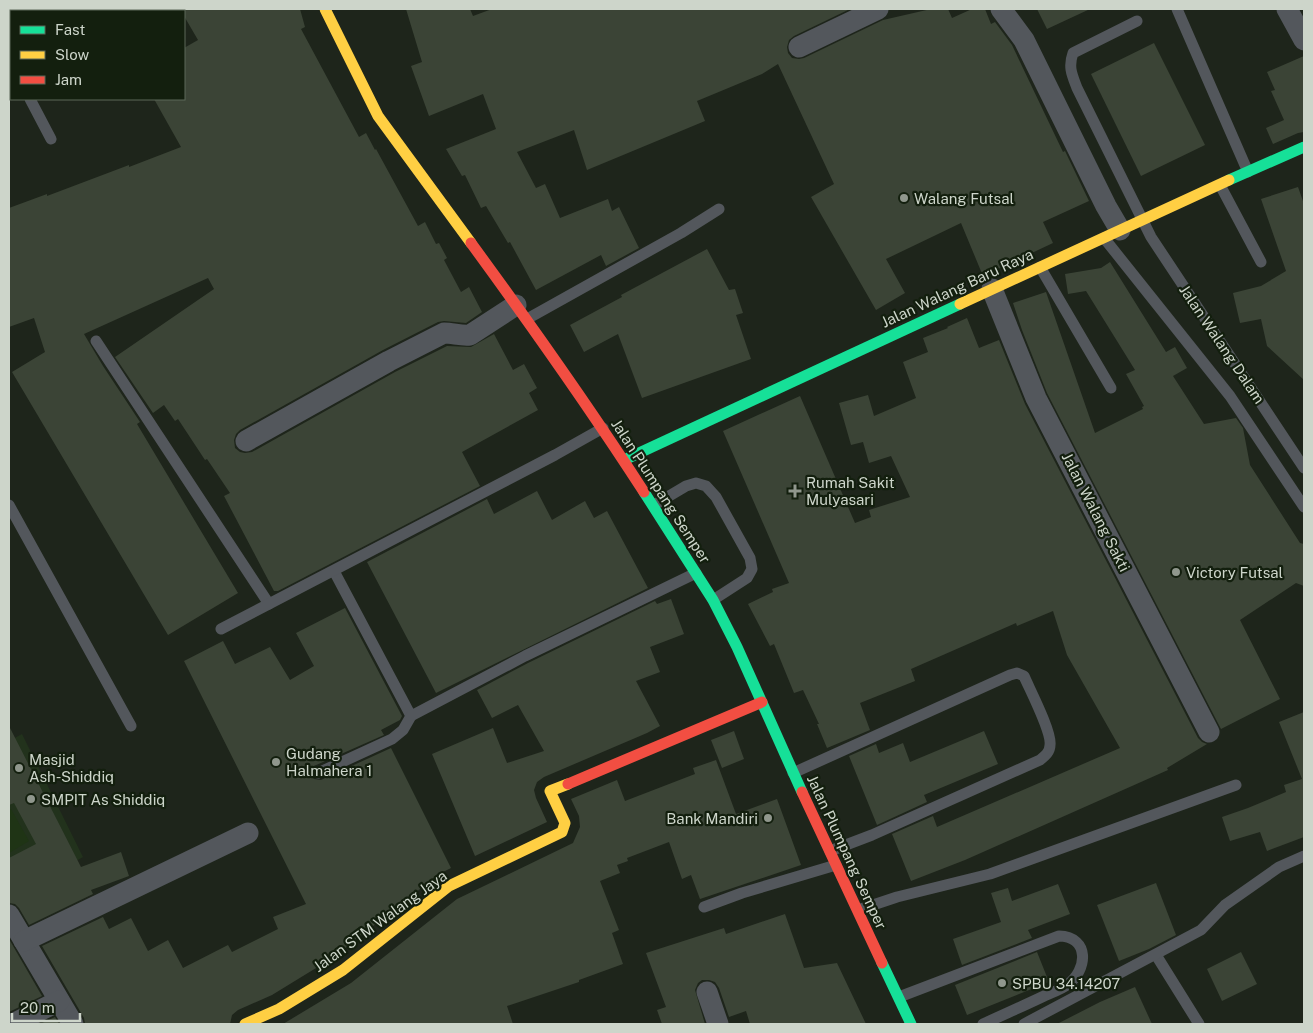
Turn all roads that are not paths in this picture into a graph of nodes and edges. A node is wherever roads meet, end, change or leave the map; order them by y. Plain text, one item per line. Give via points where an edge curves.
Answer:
1 (325, 9) edge
2 (878, 9) edge
3 (1001, 9) edge
4 (1177, 9) edge
5 (1287, 9) edge
6 (1137, 21) dead end
7 (1304, 40) edge
8 (799, 47) dead end
9 (31, 100) edge
10 (51, 139) dead end
11 (1304, 147) edge
12 (1248, 172) junction
13 (1220, 185) junction
14 (719, 209) dead end
15 (1142, 219) junction
16 (1112, 234) junction
17 (1261, 262) dead end
18 (1040, 267) junction
19 (992, 289) junction
20 (522, 312) junction
21 (96, 341) dead end
22 (1111, 388) dead end
23 (603, 428) junction
24 (246, 441) dead end
25 (624, 460) junction
26 (1304, 468) edge
27 (9, 505) edge
28 (654, 505) junction
29 (1304, 507) edge
30 (334, 571) junction
31 (696, 574) junction
32 (713, 600) junction
33 (269, 604) junction
34 (221, 629) dead end
35 (762, 702) junction
36 (411, 716) junction
37 (131, 726) dead end
38 (1209, 732) dead end
39 (318, 773) dead end
40 (793, 773) junction
41 (1236, 785) dead end
42 (248, 833) dead end
43 (830, 852) junction
44 (1304, 856) edge
45 (836, 865) junction
46 (704, 907) dead end
47 (858, 910) junction
48 (9, 915) edge
49 (24, 941) junction
50 (1156, 955) junction
51 (707, 992) dead end
52 (899, 997) junction
53 (59, 1000) junction
54 (13, 1024) edge
55 (73, 1024) edge
56 (245, 1024) edge
57 (718, 1024) edge
58 (911, 1024) edge
59 (983, 1024) edge
60 (1024, 1024) edge
61 (1199, 1024) edge

1 - 20 street, Jalan Plumpang Semper via 378,116
2 - 8 street
3 - 16 street via 1024,40 1106,206
4 - 12 lane
5 - 7 street
6 - 15 lane, Jalan Walang Dalam via 1073,53 1070,70
9 - 10 lane
11 - 12 street, Jalan Walang Baru Raya
12 - 13 street, Jalan Walang Baru Raya
13 - 15 street, Jalan Walang Baru Raya
13 - 17 lane
14 - 20 lane via 682,233
15 - 16 street, Jalan Walang Baru Raya
15 - 26 lane, Jalan Walang Dalam via 1151,238
16 - 18 street, Jalan Walang Baru Raya
16 - 29 lane via 1230,396
18 - 19 street, Jalan Walang Baru Raya
18 - 22 lane
19 - 25 street, Jalan Walang Baru Raya
19 - 38 street, Jalan Walang Sakti via 1036,398
20 - 23 street, Jalan Plumpang Semper
20 - 24 street via 470,336 444,333
21 - 33 lane
23 - 25 street, Jalan Plumpang Semper
23 - 30 lane
25 - 28 street, Jalan Plumpang Semper
27 - 37 lane
28 - 31 street, Jalan Plumpang Semper
28 - 32 lane via 696,483 706,486 716,497 750,558 752,569 747,578
30 - 33 lane
30 - 36 lane
31 - 32 street, Jalan Plumpang Semper
31 - 36 lane via 525,656
32 - 35 street, Jalan Plumpang Semper
33 - 34 lane
35 - 40 street, Jalan Plumpang Semper
35 - 56 street, Jalan STM Walang Jaya via 550,791 565,823 562,832 449,886 342,970 279,1009
36 - 39 lane via 392,739
40 - 43 street, Jalan Plumpang Semper
40 - 43 lane via 1010,675 1018,673 1024,676 1050,736 1049,751 1045,756
41 - 47 lane via 990,874
42 - 49 street
43 - 45 street, Jalan Plumpang Semper
44 - 50 lane via 1279,866 1225,905 1201,930
45 - 46 lane
45 - 47 street, Jalan Plumpang Semper
47 - 52 street, Jalan Plumpang Semper
48 - 49 street
49 - 53 street
50 - 60 lane
50 - 61 lane
51 - 57 street
52 - 58 street, Jalan Plumpang Semper
52 - 59 lane via 1047,940 1066,936 1073,938 1079,945 1083,963 1068,985
53 - 54 street
53 - 55 street

